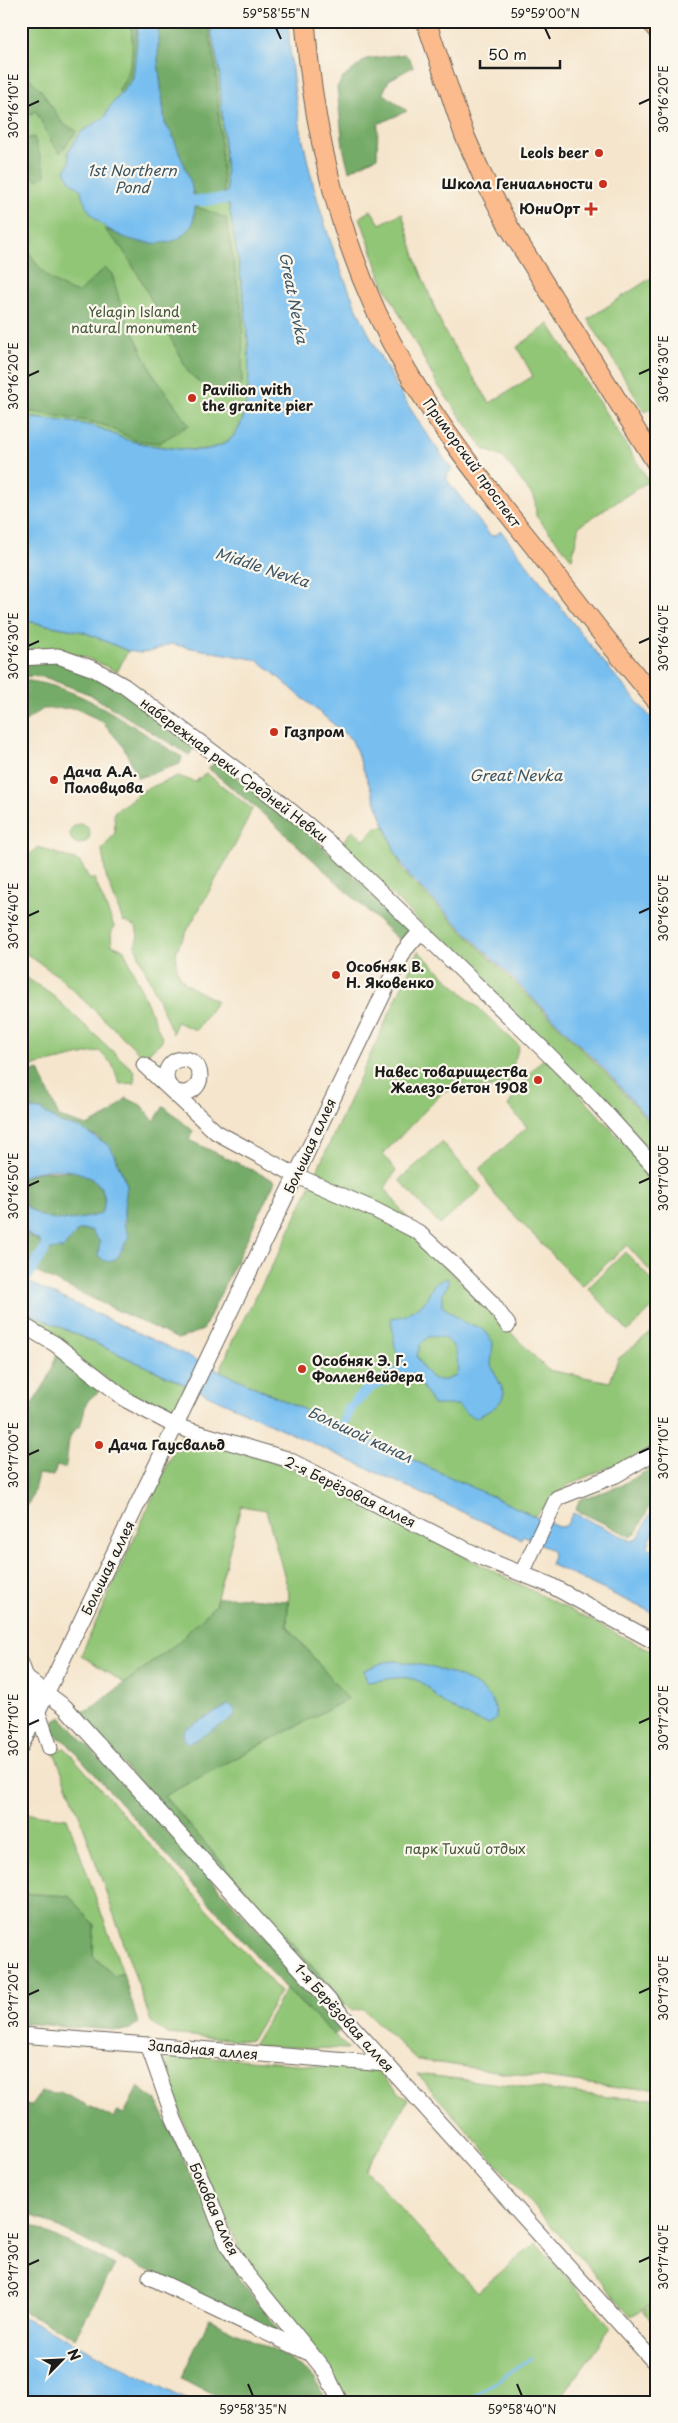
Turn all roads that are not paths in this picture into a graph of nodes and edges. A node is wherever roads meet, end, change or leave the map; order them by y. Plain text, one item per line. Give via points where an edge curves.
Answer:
1 (305, 21) edge
2 (426, 21) edge
3 (651, 21) edge
4 (657, 30) edge
5 (657, 464) edge
6 (21, 658) edge
7 (657, 701) edge
8 (420, 932) junction
9 (144, 1065) dead end
10 (657, 1170) edge
11 (297, 1176) junction
12 (21, 1324) edge
13 (508, 1325) dead end
14 (175, 1426) junction
15 (657, 1451) edge
16 (522, 1574) junction
17 (657, 1643) edge
18 (24, 1670) edge
19 (48, 1693) junction
20 (34, 1722) edge
21 (21, 1746) edge
22 (50, 1748) dead end
23 (21, 2035) edge
24 (148, 2045) junction
25 (386, 2064) junction
26 (150, 2277) dead end
27 (310, 2354) junction
28 (657, 2365) edge
29 (340, 2402) edge

1 - 7 main road, Приморский проспект via 314,113 331,188 346,239 386,333 410,377 454,443
2 - 5 main road via 464,134 509,227
3 - 4 main road
6 - 8 street, набережная реки Средней Невки via 58,656 94,669 124,686 320,834
8 - 10 street, набережная реки Средней Невки via 592,1098
8 - 11 street, Большая аллея via 404,950
9 - 11 street via 180,1094 216,1132
11 - 13 street via 418,1232 492,1303
11 - 14 street, Большая аллея
12 - 14 street, 2-я Берёзовая аллея via 55,1344 128,1401
14 - 16 street, 2-я Берёзовая аллея via 287,1459 485,1559
14 - 19 street, Большая аллея
15 - 16 street via 616,1475 557,1498
16 - 17 street, 2-я Берёзовая аллея via 550,1585
18 - 19 street, 1-я Берёзовая аллея
18 - 20 street
19 - 20 street, Большая аллея
19 - 25 street, 1-я Берёзовая аллея via 65,1707
20 - 21 street, Большая аллея
20 - 22 street
23 - 24 street, Западная аллея
24 - 25 street, Западная аллея
24 - 27 street, Боковая аллея via 174,2119 228,2246 240,2266
25 - 28 street, 1-я Берёзовая аллея
26 - 27 street
27 - 29 street, Боковая аллея via 328,2376

